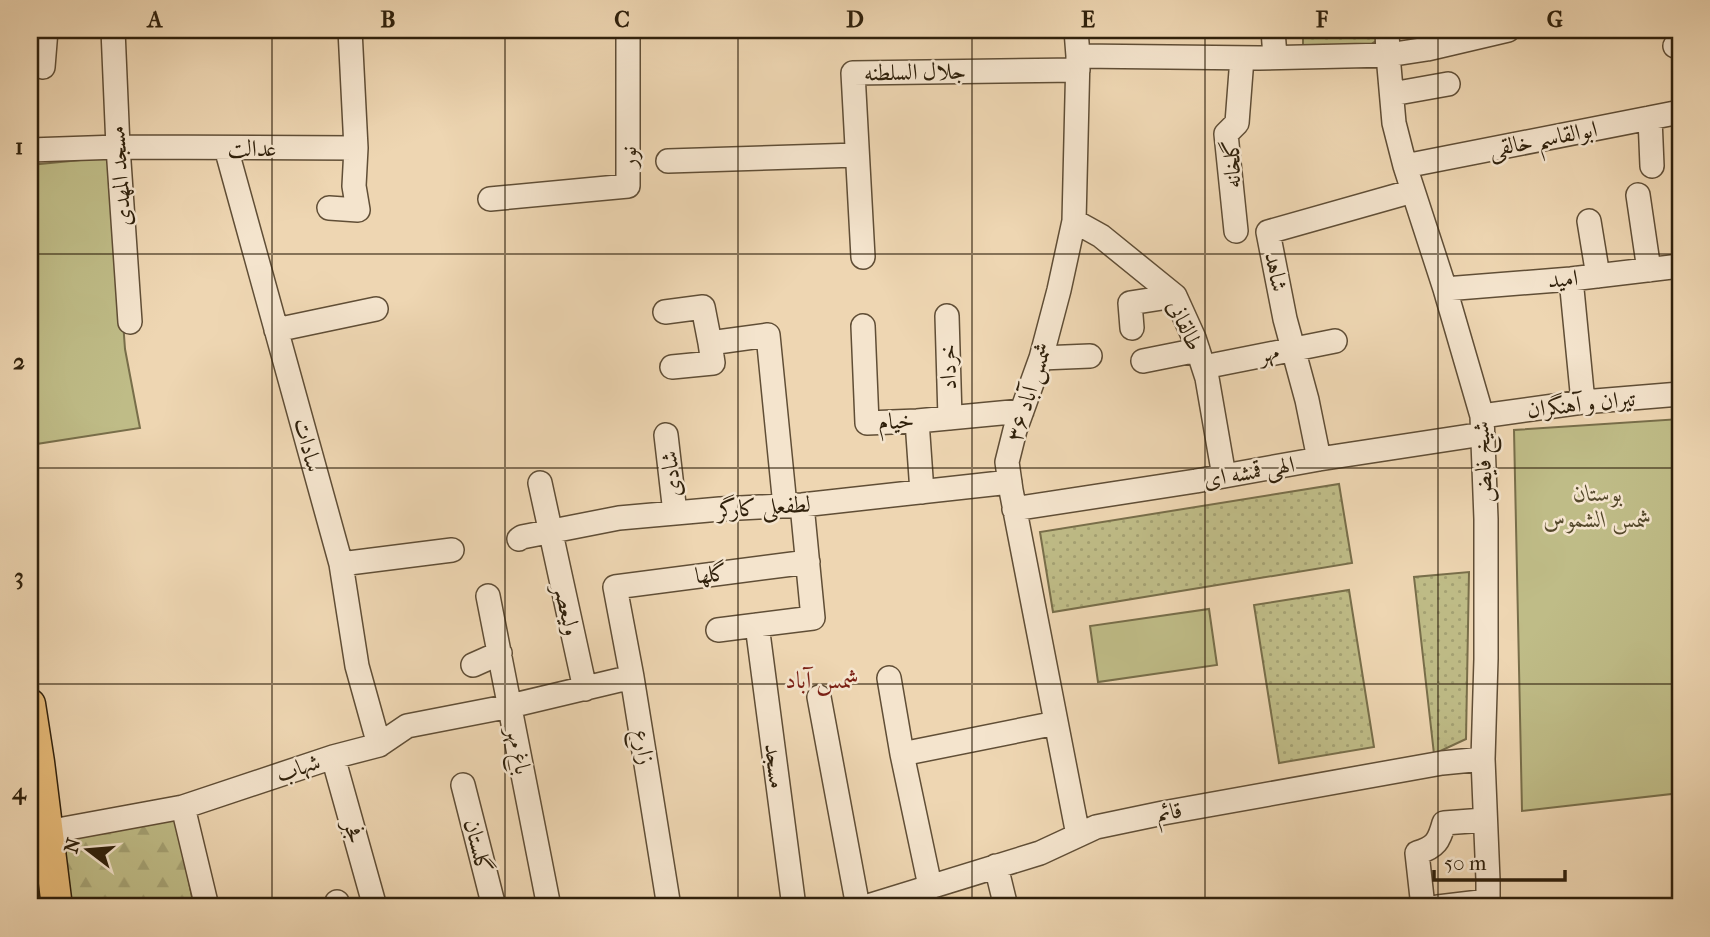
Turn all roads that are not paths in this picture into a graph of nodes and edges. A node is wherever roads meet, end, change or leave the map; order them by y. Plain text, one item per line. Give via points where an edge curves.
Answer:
1 (46, 30) edge
2 (113, 30) edge
3 (350, 30) edge
4 (628, 30) edge
5 (1076, 30) edge
6 (1273, 30) edge
7 (1387, 30) edge
8 (1508, 30) edge
9 (1388, 55) junction
10 (1275, 57) junction
11 (1242, 58) junction
12 (1078, 63) junction
13 (43, 67) dead end
14 (1448, 84) dead end
15 (1392, 94) junction
16 (1680, 111) edge
17 (1650, 118) junction
18 (118, 147) junction
19 (226, 148) junction
20 (356, 148) junction
21 (30, 150) edge
22 (857, 155) junction
23 (668, 161) dead end
24 (1405, 166) junction
25 (1652, 166) dead end
26 (1413, 191) junction
27 (1638, 195) dead end
28 (489, 199) dead end
29 (329, 208) dead end
30 (1074, 220) junction
31 (1588, 222) dead end
32 (1237, 230) dead end
33 (863, 257) dead end
34 (1680, 266) edge
35 (1649, 270) junction
36 (1598, 276) junction
37 (1571, 279) junction
38 (1445, 289) junction
39 (1175, 296) junction
40 (376, 309) dead end
41 (665, 312) dead end
42 (947, 317) dead end
43 (130, 323) dead end
44 (863, 326) dead end
45 (1132, 328) dead end
46 (276, 330) junction
47 (1335, 341) dead end
48 (710, 343) junction
49 (1293, 348) junction
50 (1090, 356) dead end
51 (1041, 358) junction
52 (1201, 359) junction
53 (1143, 361) dead end
54 (672, 367) dead end
55 (1680, 394) edge
56 (1583, 402) junction
57 (1022, 411) junction
58 (950, 418) junction
59 (917, 421) junction
60 (1483, 425) junction
61 (666, 435) dead end
62 (1319, 459) junction
63 (1224, 476) junction
64 (1010, 482) junction
65 (540, 483) dead end
66 (922, 492) junction
67 (793, 505) junction
68 (1014, 509) junction
69 (675, 513) junction
70 (550, 531) junction
71 (520, 539) dead end
72 (452, 550) dead end
73 (808, 562) junction
74 (341, 564) junction
75 (615, 586) joint
76 (488, 596) dead end
77 (757, 625) junction
78 (718, 630) dead end
79 (500, 653) junction
80 (473, 665) dead end
81 (632, 677) junction
82 (888, 678) dead end
83 (585, 689) junction
84 (819, 697) dead end
85 (30, 704) edge
86 (510, 706) junction
87 (1056, 723) junction
88 (379, 745) junction
89 (902, 754) junction
90 (333, 757) junction
91 (1483, 759) junction
92 (463, 785) dead end
93 (183, 807) junction
94 (1485, 820) junction
95 (47, 832) junction
96 (1078, 835) junction
97 (996, 866) junction
98 (930, 886) junction
99 (1488, 904) edge
100 (57, 907) edge
101 (206, 907) edge
102 (375, 907) edge
103 (494, 907) edge
104 (549, 907) edge
105 (669, 907) edge
106 (794, 907) edge
107 (858, 907) edge
108 (865, 907) edge
109 (1006, 907) edge
110 (1423, 907) edge
111 (1438, 907) edge

1 - 13 street
2 - 18 street, مسجد المهدی
3 - 20 street
4 - 28 street, نور via 628,186
5 - 12 street, شمس آباد ۳۶
6 - 10 street
7 - 9 street, شیخ فایض
8 - 9 street
9 - 10 street
9 - 15 street, شیخ فایض
10 - 11 street
11 - 12 street
11 - 32 street, گلخانه via 1237,124 1226,134
12 - 22 street, جلال السلطنه via 853,73
12 - 30 street, شمس آباد ۳۶
14 - 15 street
15 - 24 street, شیخ فایض
16 - 17 street, ابوالقاسم خالقی
17 - 24 street, ابوالقاسم خالقی
17 - 25 street
18 - 19 street, عدالت
18 - 21 street, عدالت
18 - 43 street, مسجد المهدی
19 - 20 street, عدالت
19 - 46 street, سادات
20 - 29 street via 358,210
22 - 23 street
22 - 33 street, جلال السلطنه
24 - 26 street, شیخ فایض
26 - 38 street, شیخ فایض
26 - 49 street, شاهد via 1268,232
27 - 35 street
30 - 39 street, طالقانی
30 - 51 street, شمس آباد ۳۶
31 - 36 street
34 - 35 street, امید
35 - 36 street, امید
36 - 37 street, امید
37 - 38 street, امید
37 - 56 street
38 - 60 street, شیخ فایض
39 - 45 street via 1130,303
39 - 52 street, طالقانی
40 - 46 street
41 - 48 street via 703,307
42 - 58 street, خرداد
44 - 59 street, خیام via 867,423
46 - 74 street, سادات
47 - 49 street, مهر
48 - 54 street via 713,363
48 - 67 street via 768,335
49 - 52 street, مهر
49 - 62 street, شاهد
50 - 51 street
51 - 57 street, شمس آباد ۳۶
52 - 53 street, مهر
52 - 63 street, طالقانی
55 - 56 street, تیران و آهنگران
56 - 60 street, تیران و آهنگران
57 - 58 street, خیام
57 - 64 street, شمس آباد ۳۶ via 1007,462
58 - 59 street, خیام
59 - 66 street
60 - 62 street, الهی قمشه ای
60 - 91 street, شیخ فایض
61 - 69 street, شادی
62 - 63 street, الهی قمشه ای
63 - 68 street, الهی قمشه ای
64 - 66 street, لطفعلی کارگر
64 - 68 street, شمس آباد ۳۶
65 - 70 street, ولیعصر
66 - 67 street, لطفعلی کارگر
67 - 69 street, لطفعلی کارگر
67 - 73 street
68 - 87 street, شمس آباد ۳۶
69 - 70 street, لطفعلی کارگر
70 - 71 street, لطفعلی کارگر
70 - 83 street, ولیعصر
72 - 74 street
73 - 75 street, گلها
73 - 77 street via 813,618
74 - 88 street, سادات via 357,666
75 - 81 street, زارع
76 - 79 street, باغ مهر
77 - 78 street
77 - 106 street, مسجد
79 - 80 street
79 - 86 street, باغ مهر
81 - 83 street
81 - 105 street, زارع
82 - 89 street
83 - 86 street, شهاب
84 - 107 street
85 - 95 main road
86 - 88 street, شهاب via 407,726
86 - 104 street, باغ مهر
87 - 89 street
87 - 96 street, شمس آباد ۳۶
88 - 90 street, شهاب
89 - 98 street
90 - 93 street, شهاب
90 - 102 street, فجر
91 - 94 street, شیخ فایض
91 - 96 street, قائم via 1163,813
92 - 103 street, گلستان
93 - 95 street, شهاب
93 - 101 street
94 - 99 street, شیخ فایض
94 - 110 street via 1444,823 1440,838 1418,853
95 - 100 main road
96 - 97 street, قائم
97 - 98 street, قائم
97 - 109 street
98 - 108 street, قائم
99 - 111 street

